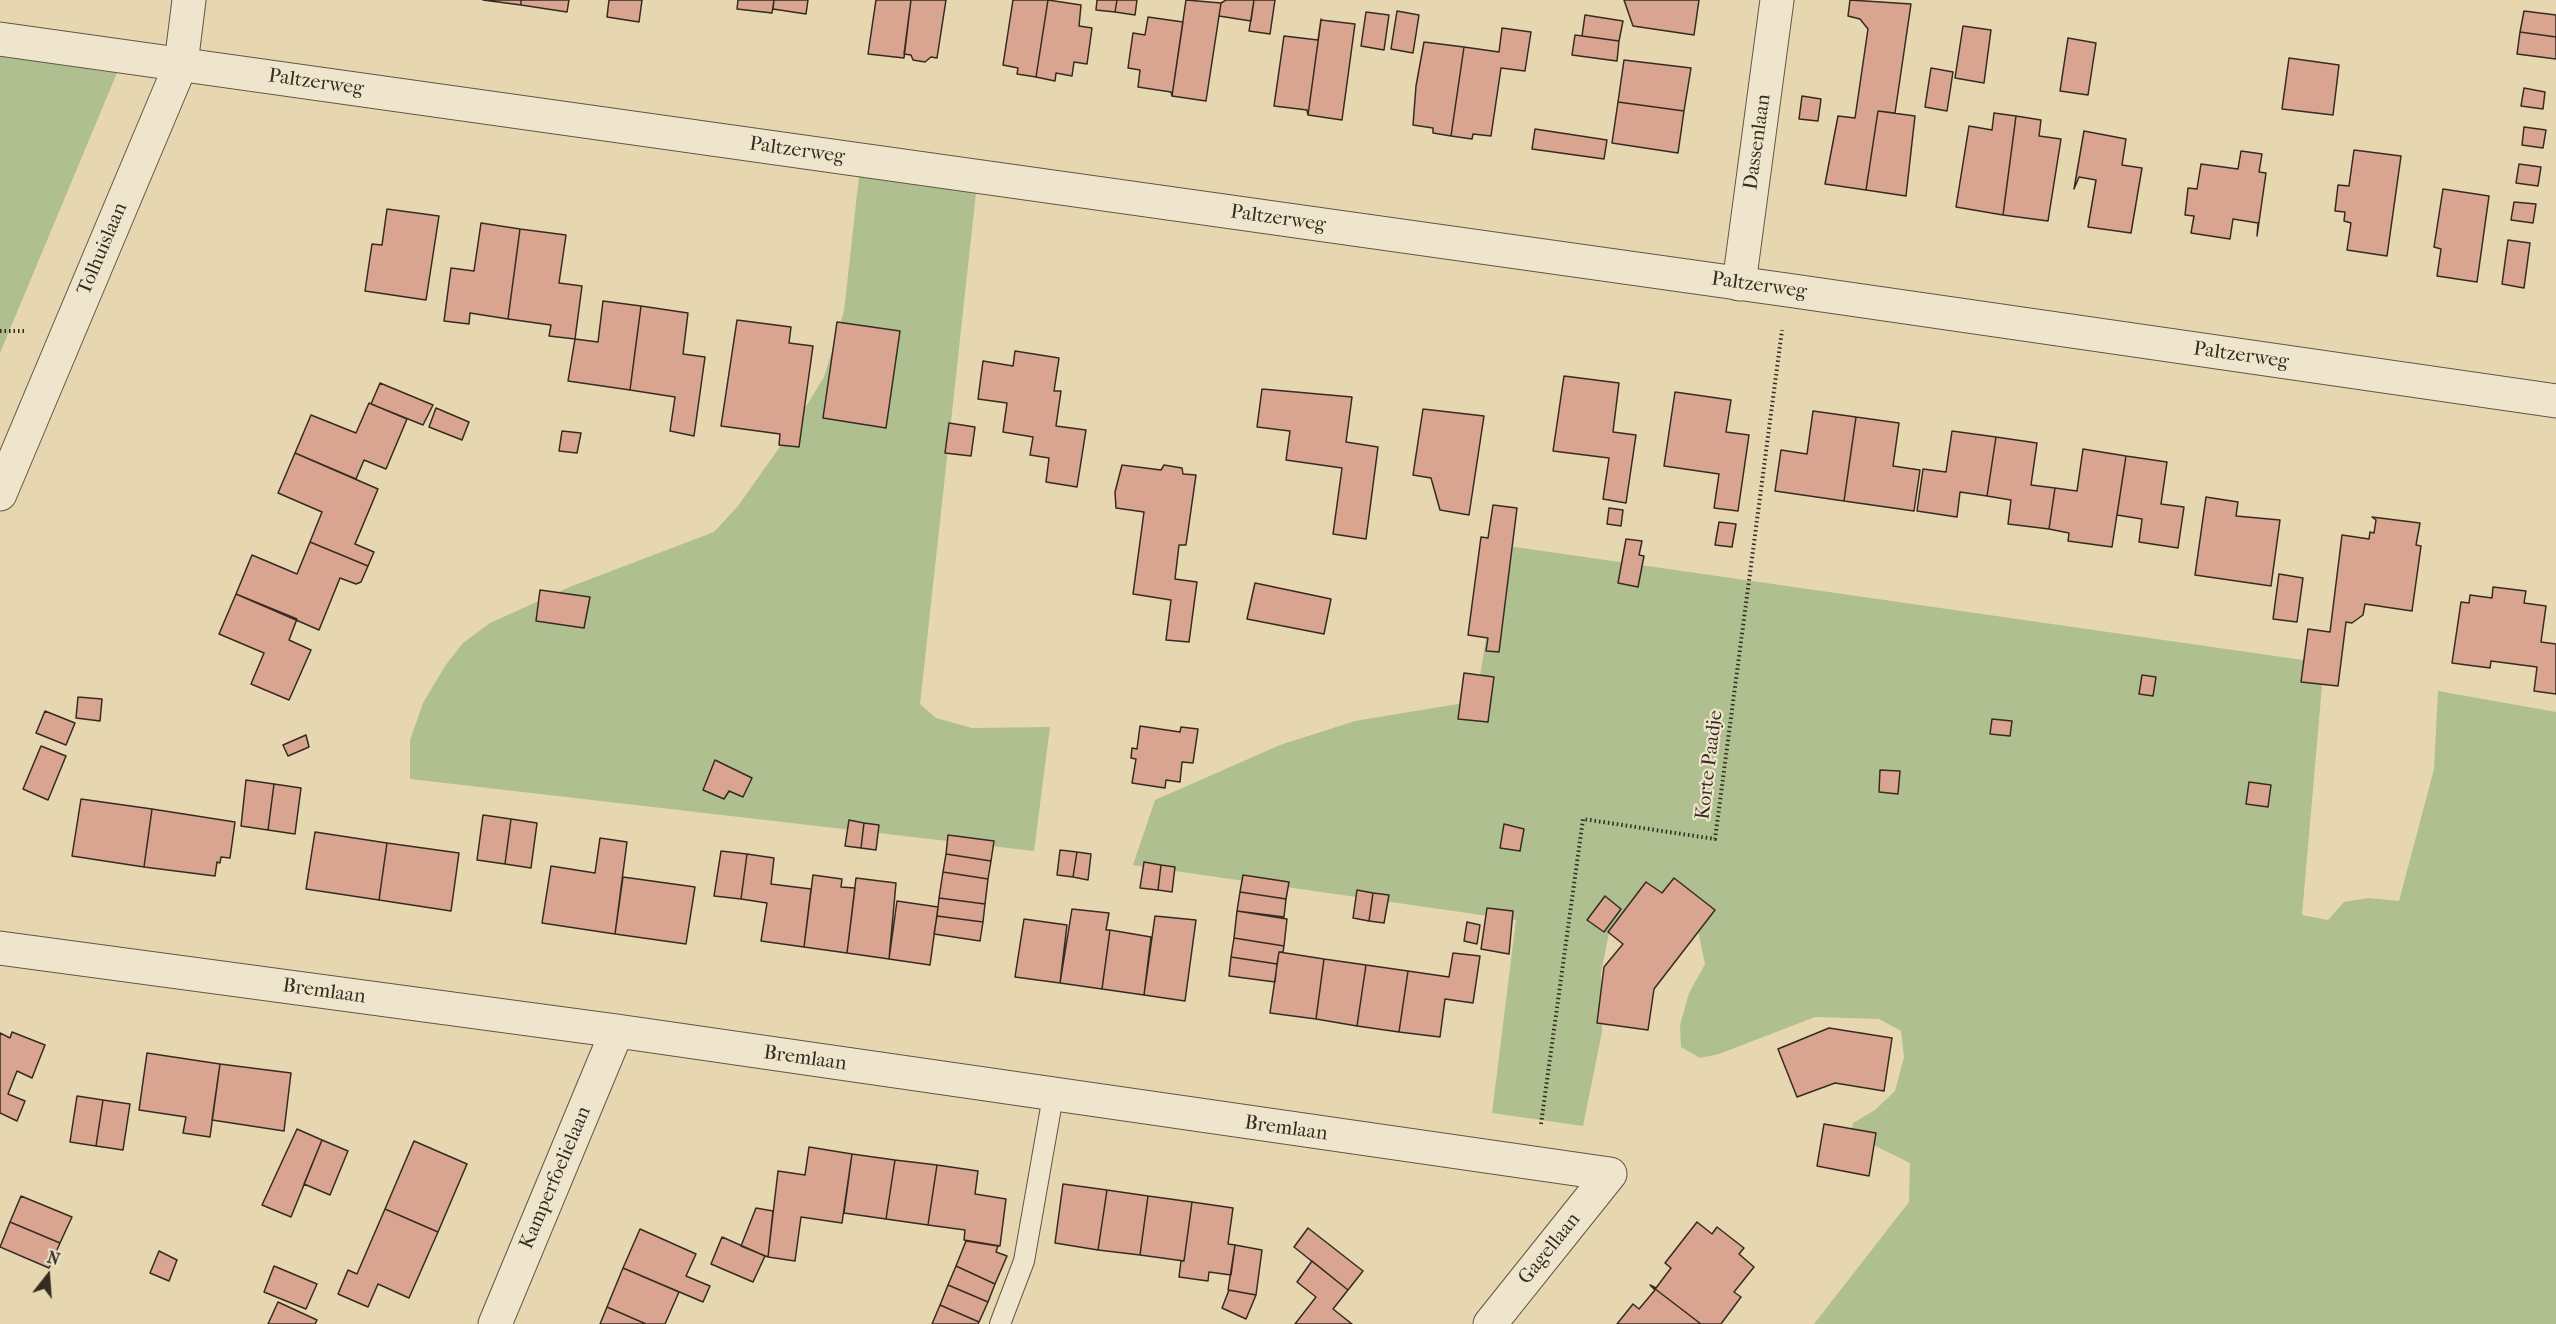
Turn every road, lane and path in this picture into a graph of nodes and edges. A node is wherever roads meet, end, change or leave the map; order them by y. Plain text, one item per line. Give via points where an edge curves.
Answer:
1 (189, 0) edge
2 (1778, 0) edge
3 (0, 39) edge
4 (181, 64) junction
5 (1739, 284) junction
6 (1787, 290) junction
7 (2556, 401) edge
8 (0, 494) edge
9 (0, 948) edge
10 (617, 1032) junction
11 (1053, 1096) junction
12 (1536, 1164) junction
13 (1610, 1174) joint
14 (495, 1324) edge
15 (1000, 1324) edge
16 (1490, 1324) edge

1 - 4 street, Tolhuislaan
2 - 5 street, Dassenlaan
3 - 4 street, Paltzerweg
4 - 5 street, Paltzerweg
4 - 8 street, Tolhuislaan
5 - 6 street, Paltzerweg
6 - 7 street, Paltzerweg
6 - 12 path, Korte Paadje via 1715,839 1583,819
9 - 10 street, Bremlaan
10 - 11 street, Bremlaan
10 - 14 street, Kamperfoelielaan
11 - 12 street, Bremlaan
11 - 15 lane via 1024,1261
12 - 13 street, Bremlaan
13 - 16 street, Gagellaan

